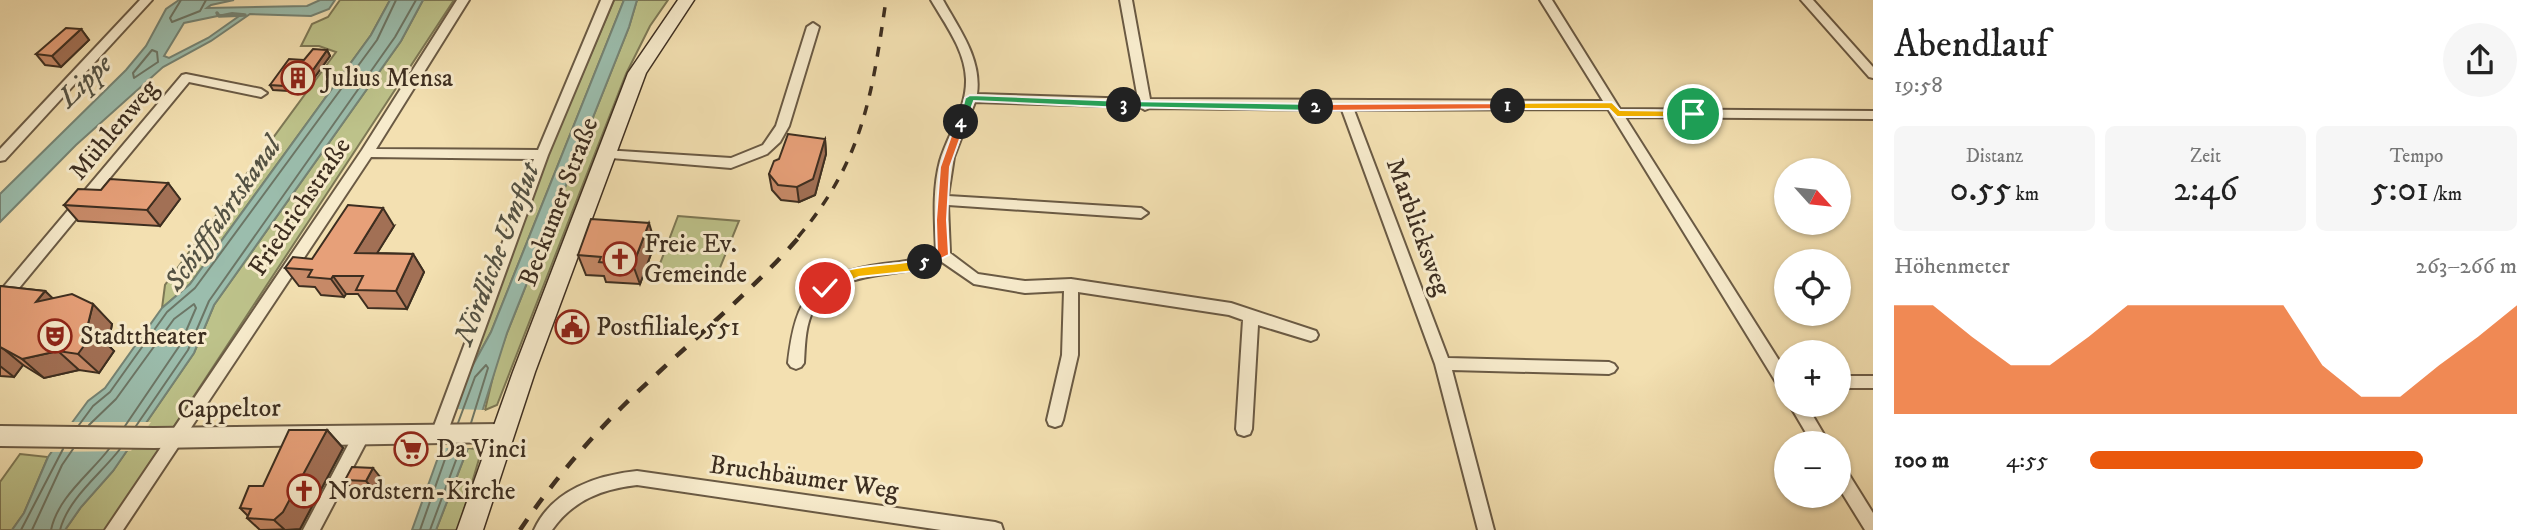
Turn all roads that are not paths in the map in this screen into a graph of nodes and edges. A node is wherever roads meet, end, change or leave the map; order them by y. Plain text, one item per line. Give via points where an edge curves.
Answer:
1 (146, 0) edge
2 (463, 0) edge
3 (607, 0) edge
4 (686, 0) edge
5 (937, 0) edge
6 (1126, 0) edge
7 (1546, 0) edge
8 (1807, 0) edge
9 (813, 27) dead end
10 (1873, 74) edge
11 (261, 93) dead end
12 (970, 98) junction
13 (1145, 106) junction
14 (1347, 108) junction
15 (1614, 109) junction
16 (1873, 116) edge
17 (367, 153) junction
18 (604, 154) junction
19 (542, 155) junction
20 (0, 157) edge
21 (943, 200) junction
22 (1141, 213) dead end
23 (943, 255) junction
24 (1071, 285) junction
25 (0, 301) edge
26 (1251, 317) junction
27 (1311, 335) dead end
28 (796, 363) dead end
29 (1443, 364) junction
30 (1774, 365) edge
31 (1608, 368) dead end
32 (1851, 382) edge
33 (1873, 382) edge
34 (1055, 420) dead end
35 (1244, 429) dead end
36 (501, 433) junction
37 (442, 434) junction
38 (362, 435) junction
39 (0, 436) edge
40 (173, 438) junction
41 (1851, 492) edge
42 (1873, 528) edge
43 (113, 530) edge
44 (311, 530) edge
45 (470, 530) edge
46 (542, 530) edge
47 (995, 530) edge
48 (1486, 530) edge

1 - 20 street
2 - 17 street, Friedrichstraße
3 - 19 street
4 - 18 main road, Beckumer Straße via 637,73
5 - 12 street via 967,60 972,78
6 - 13 street
7 - 15 street
8 - 10 street
9 - 18 street via 791,101 768,148 731,163
11 - 25 street, Mühlenweg via 186,78
12 - 13 street
12 - 21 street via 945,167
13 - 14 street
14 - 15 street
14 - 29 street, Marblicksweg
15 - 16 street
15 - 30 street
17 - 19 street
17 - 40 street, Friedrichstraße
18 - 36 main road, Beckumer Straße
19 - 37 street
21 - 22 street
21 - 23 street
23 - 24 street via 974,279 1024,287
23 - 28 street via 915,266 859,272 825,288 811,300 804,315
24 - 26 street via 1231,309
24 - 34 street via 1070,355
26 - 27 street
26 - 35 street
29 - 31 street
29 - 48 street, Marblicksweg
32 - 33 street
36 - 37 street, Cappeltor
36 - 45 main road, Beckumer Straße
37 - 38 street, Cappeltor
38 - 40 street, Cappeltor
38 - 44 street
39 - 40 street, Cappeltor
40 - 43 street, Friedrichstraße
41 - 42 street
46 - 47 street, Bruchbäumer Weg via 551,515 575,496 607,481 637,478

